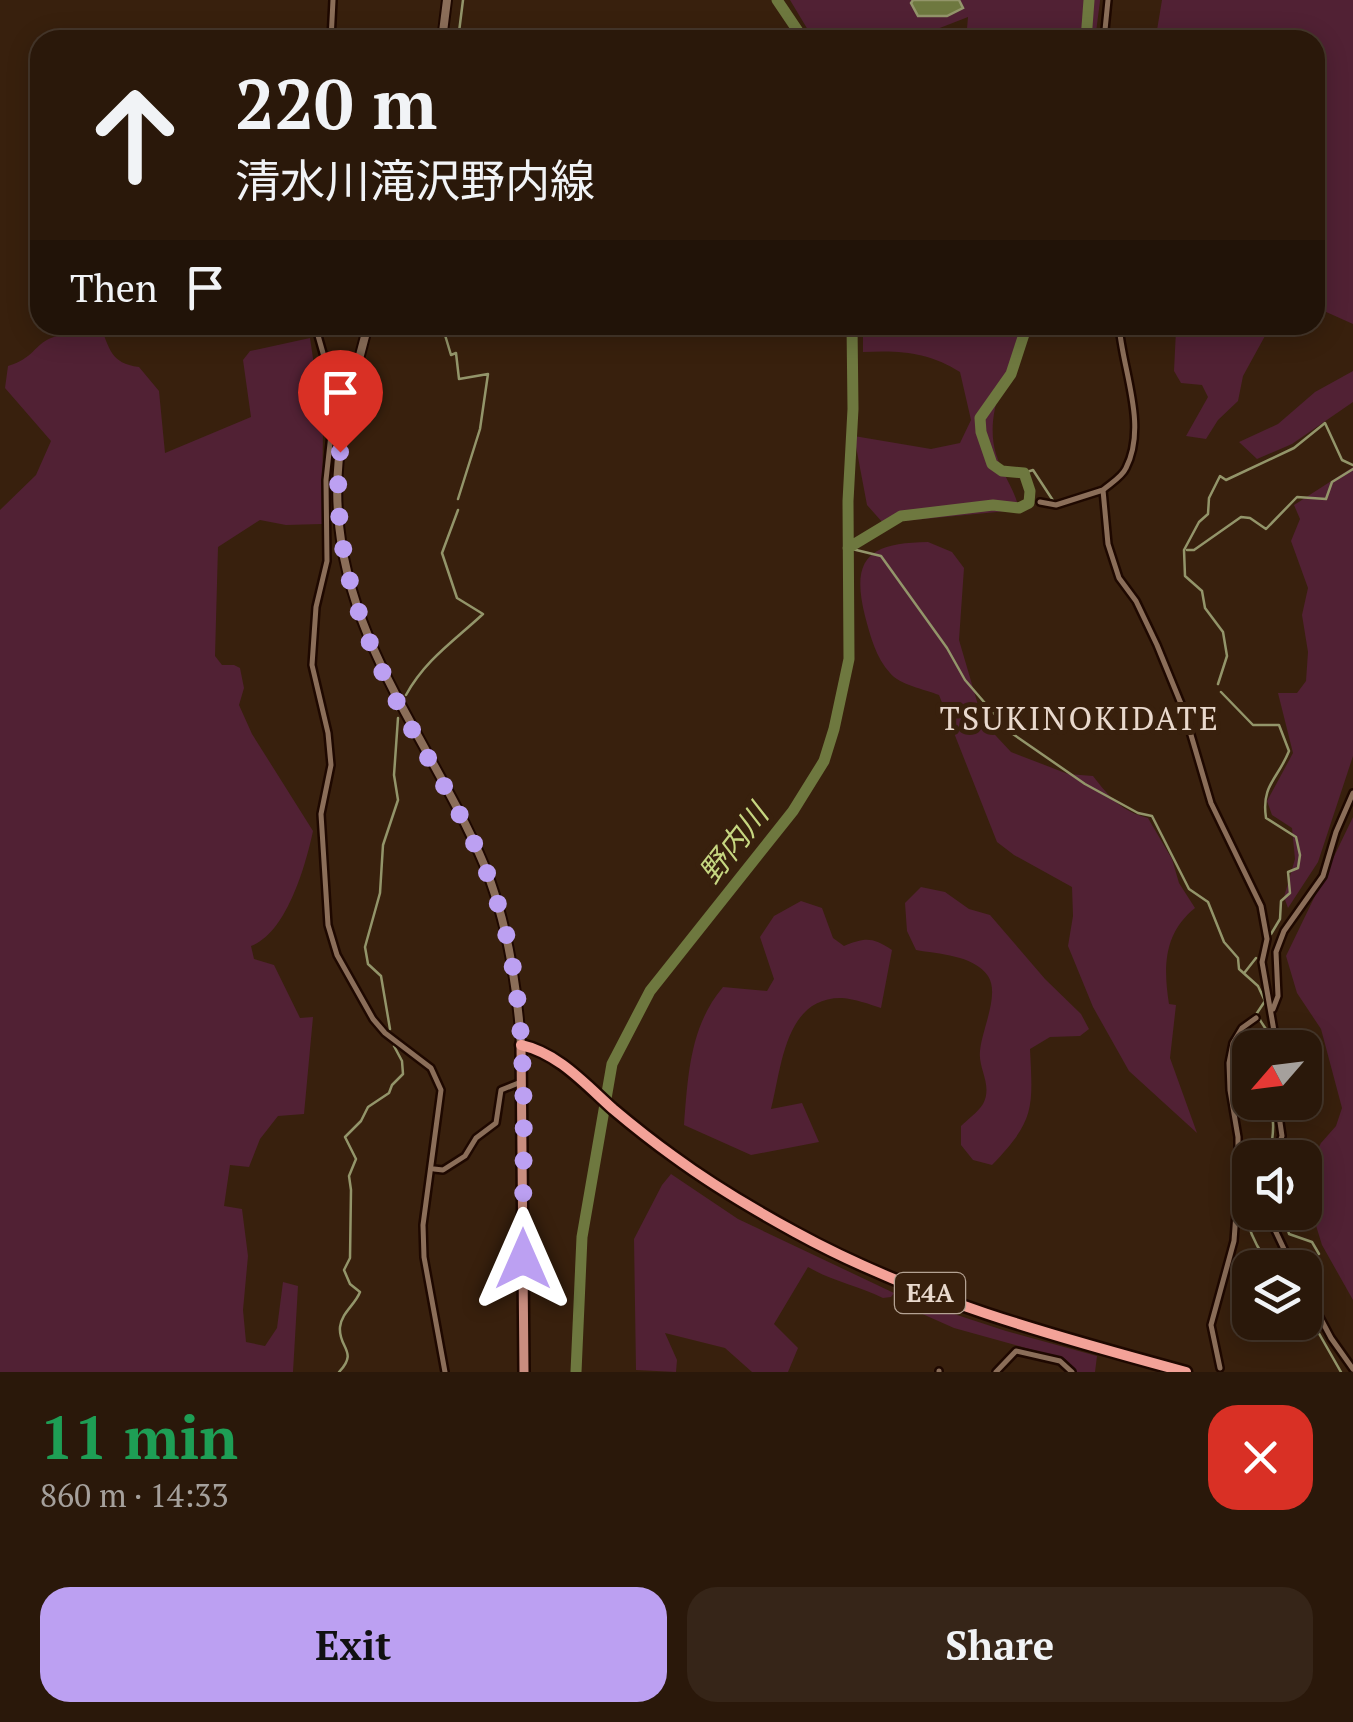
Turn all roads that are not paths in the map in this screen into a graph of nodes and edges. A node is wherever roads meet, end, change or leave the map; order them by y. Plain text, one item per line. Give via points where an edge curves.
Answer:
1 (332, 0) edge
2 (447, 0) edge
3 (1108, 0) edge
4 (332, 30) edge
5 (443, 30) edge
6 (1105, 30) edge
7 (318, 335) edge
8 (365, 335) edge
9 (1119, 335) edge
10 (331, 381) junction
11 (352, 383) junction
12 (1103, 490) junction
13 (1040, 502) dead end
14 (1353, 793) edge
15 (1272, 1012) junction
16 (1256, 1018) dead end
17 (1274, 1030) edge
18 (521, 1045) junction
19 (521, 1082) junction
20 (1238, 1140) edge
21 (433, 1169) junction
22 (1234, 1230) edge
23 (1322, 1321) edge
24 (1220, 1368) dead end
25 (1353, 1369) edge
26 (445, 1372) edge
27 (524, 1372) edge
28 (996, 1372) edge
29 (1072, 1372) edge
30 (1186, 1372) edge

1 - 4 street
2 - 5 main road
3 - 6 street
7 - 10 street
8 - 11 main road
9 - 12 street via 1133,396 1131,452 1125,471
10 - 11 street
10 - 21 street via 327,562 312,665 331,764 321,814 328,925 373,1019 439,1081
11 - 18 main road via 337,482 350,588 372,651 486,870 510,954
12 - 13 street via 1056,505
12 - 15 street via 1119,578 1157,645 1210,803 1262,906 1262,962
14 - 15 street via 1324,876 1276,952
15 - 17 street
16 - 20 street via 1242,1028 1229,1063
18 - 19 main road
18 - 30 highway, E4A via 546,1053 670,1154 796,1232 918,1289
19 - 21 street via 501,1090 496,1124 465,1156
19 - 27 main road
21 - 26 street via 423,1207 424,1257
22 - 24 street via 1211,1325
23 - 25 street
28 - 29 street via 1016,1352 1060,1361

